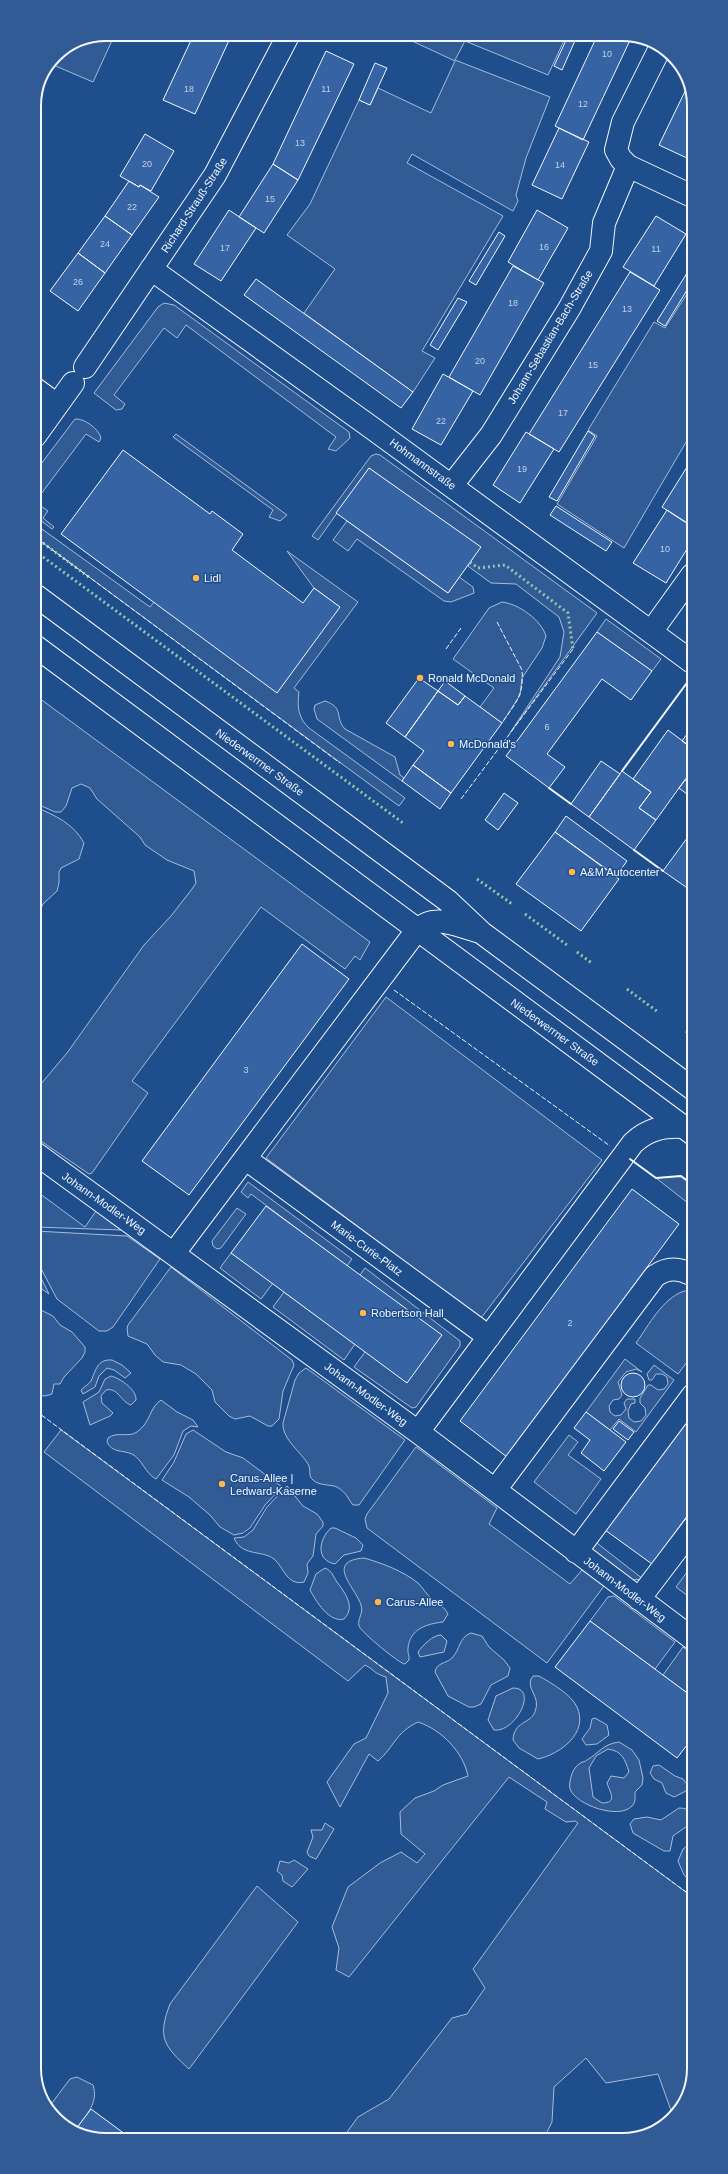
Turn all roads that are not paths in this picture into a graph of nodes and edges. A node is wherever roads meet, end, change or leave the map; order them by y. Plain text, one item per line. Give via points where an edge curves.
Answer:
1 (285, 41) edge
2 (658, 52) edge
3 (628, 166) junction
4 (687, 194) edge
5 (151, 270) junction
6 (41, 393) edge
7 (57, 405) junction
8 (41, 427) edge
9 (452, 485) junction
10 (687, 582) edge
11 (41, 599) edge
12 (651, 632) junction
13 (41, 650) edge
14 (687, 658) edge
15 (417, 930) junction
16 (482, 933) junction
17 (687, 1085) edge
18 (687, 1130) edge
19 (687, 1131) edge
20 (41, 1157) edge
21 (246, 1158) junction
22 (174, 1253) junction
23 (687, 1273) edge
24 (489, 1337) junction
25 (687, 1403) edge
26 (418, 1432) junction
27 (495, 1490) junction
28 (687, 1536) edge
29 (576, 1552) junction
30 (639, 1599) junction
31 (687, 1634) edge

1 - 5 street, Richard-Strauß-Straße via 215,175
2 - 3 street via 623,122 618,138 616,150
3 - 4 street
3 - 9 street, Johann-Sebastian-Bach-Straße via 604,223 600,250 570,309 491,435
5 - 7 street, Richard-Strauß-Straße
5 - 9 street, Hohmannstraße
6 - 7 street
7 - 8 street, Richard-Strauß-Straße
9 - 12 street, Hohmannstraße
10 - 12 street
11 - 16 street, Niederwerrner Straße via 448,901
12 - 14 street, Hohmannstraße
13 - 15 street, Niederwerrner Straße
15 - 16 street, Niederwerrner Straße via 423,924 438,920
15 - 18 street, Niederwerrner Straße
15 - 21 street
16 - 17 street, Niederwerrner Straße
19 - 24 street via 654,1129 633,1143
20 - 22 street, Johann-Modler-Weg
21 - 22 street
21 - 24 street, Marie-Curie-Platz
22 - 26 street, Johann-Modler-Weg
23 - 27 street via 666,1269 655,1276
24 - 26 street
25 - 29 street
26 - 27 street, Johann-Modler-Weg
27 - 29 street, Johann-Modler-Weg
28 - 30 street
29 - 30 street, Johann-Modler-Weg
30 - 31 street, Johann-Modler-Weg

